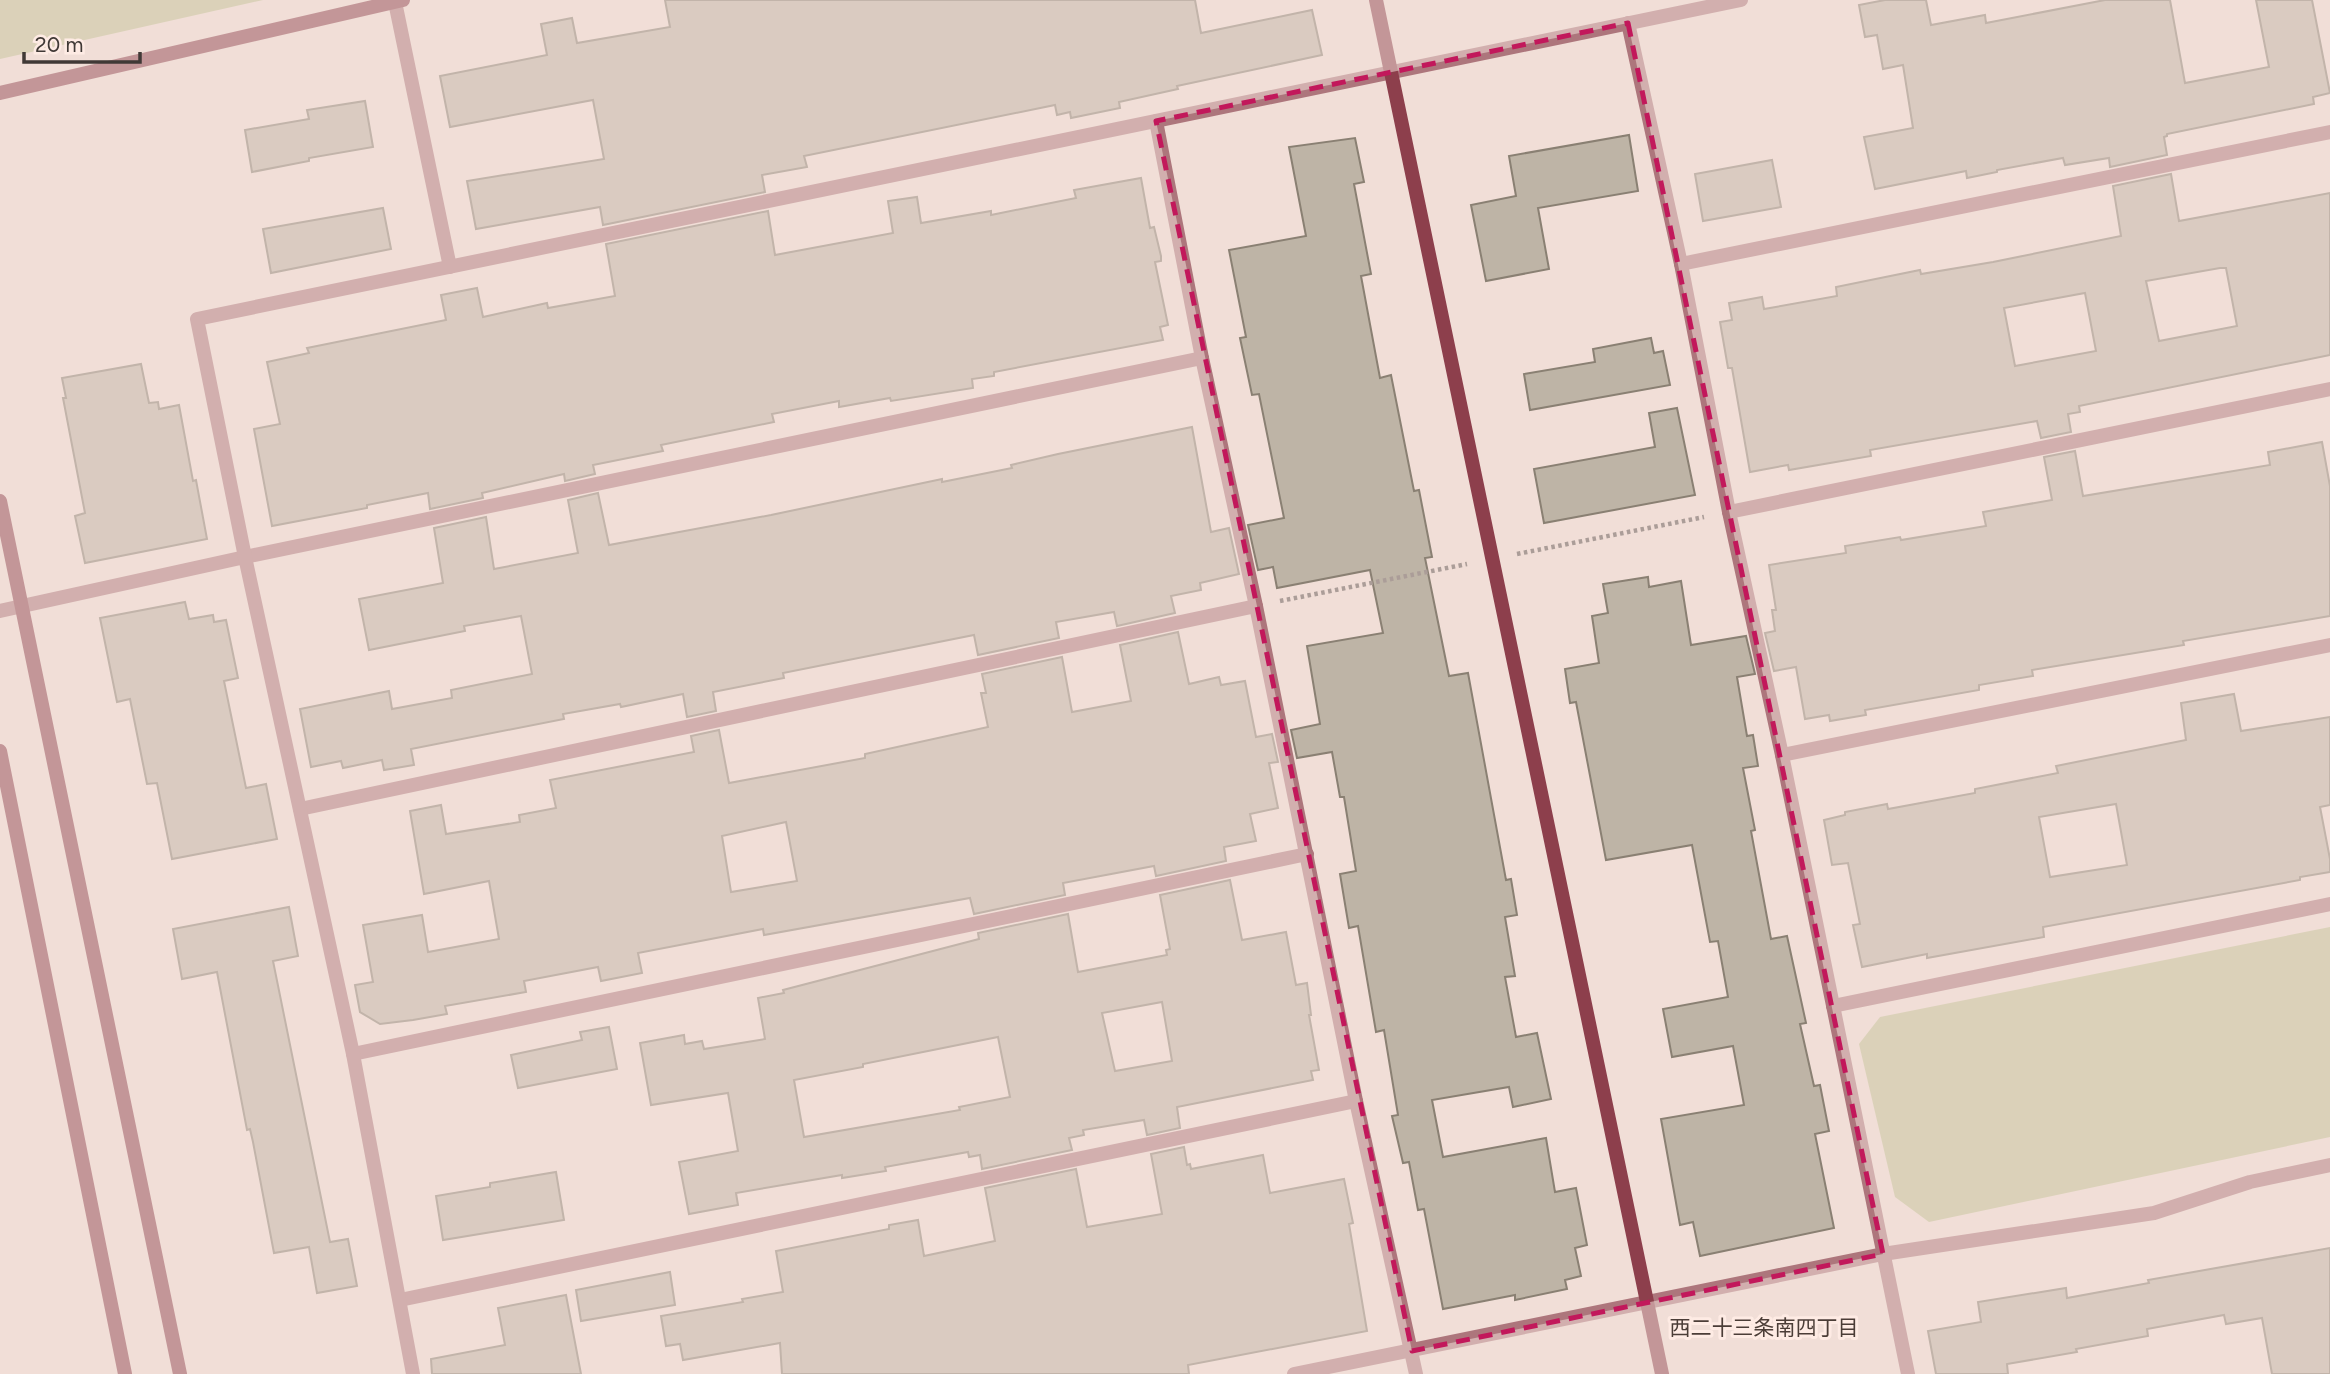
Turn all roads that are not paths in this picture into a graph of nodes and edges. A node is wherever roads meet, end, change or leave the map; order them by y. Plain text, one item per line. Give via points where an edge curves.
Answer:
1 (1376, 0) edge
2 (1741, 0) edge
3 (399, 1) edge
4 (1628, 23) junction
5 (1390, 74) junction
6 (0, 93) edge
7 (1156, 121) junction
8 (2330, 132) edge
9 (1681, 264) junction
10 (450, 267) junction
11 (1202, 358) junction
12 (2330, 389) edge
13 (0, 501) edge
14 (1729, 512) junction
15 (245, 557) junction
16 (1255, 606) junction
17 (23, 607) junction
18 (0, 611) edge
19 (2330, 645) edge
20 (0, 751) edge
21 (1782, 755) junction
22 (300, 809) junction
23 (1307, 854) junction
24 (2330, 904) edge
25 (1833, 1006) junction
26 (353, 1054) junction
27 (1356, 1101) junction
28 (2330, 1166) edge
29 (1883, 1254) junction
30 (400, 1300) junction
31 (1646, 1302) junction
32 (1412, 1351) junction
33 (125, 1374) edge
34 (180, 1374) edge
35 (413, 1374) edge
36 (1294, 1374) edge
37 (1416, 1374) edge
38 (1662, 1374) edge
39 (1908, 1374) edge

1 - 5 street
2 - 4 street
3 - 6 street
3 - 10 street
4 - 5 street
4 - 9 street
5 - 7 street
5 - 31 street
7 - 10 street
7 - 11 street
8 - 9 street
9 - 14 street
10 - 15 street via 197,319
11 - 15 street
11 - 16 street
12 - 14 street
13 - 17 street
14 - 21 street
15 - 17 street
15 - 22 street
16 - 22 street
16 - 23 street
17 - 18 street
17 - 34 street
19 - 21 street
20 - 33 street
21 - 25 street
22 - 26 street
23 - 26 street
23 - 27 street
24 - 25 street
25 - 29 street
26 - 30 street
27 - 30 street
27 - 32 street
28 - 29 street via 2250,1182 2154,1213
29 - 31 street
29 - 39 street
30 - 35 street
31 - 32 street
31 - 38 street
32 - 36 street
32 - 37 street

